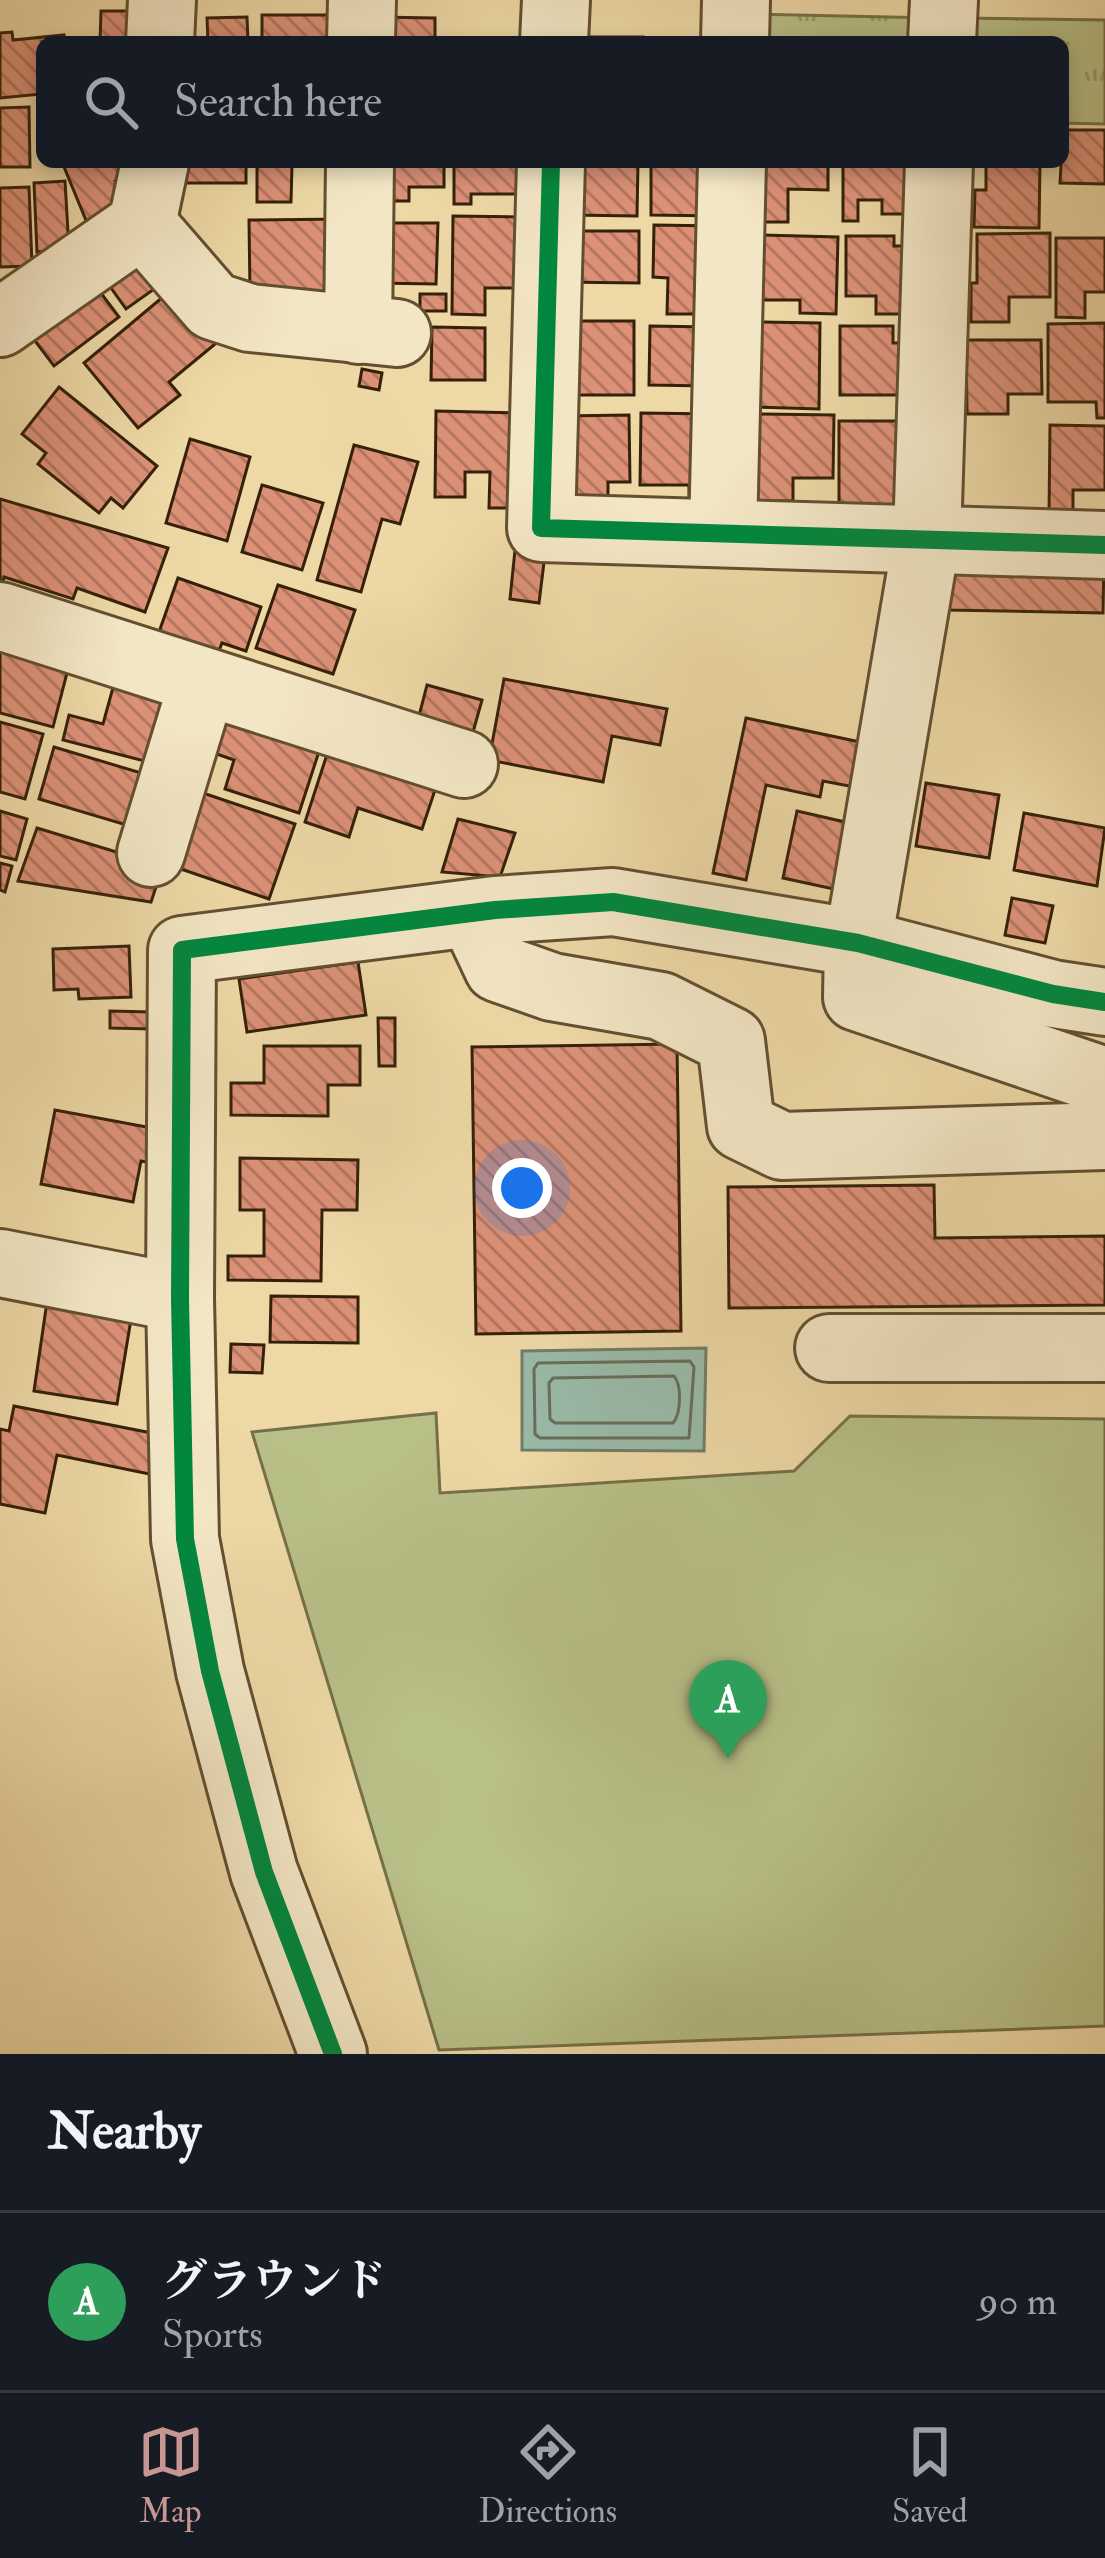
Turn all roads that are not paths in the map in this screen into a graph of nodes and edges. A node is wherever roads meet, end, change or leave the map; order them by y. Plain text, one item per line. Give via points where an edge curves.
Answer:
1 (162, 0) edge
2 (362, 0) edge
3 (556, 0) edge
4 (736, 0) edge
5 (944, 0) edge
6 (160, 36) edge
7 (361, 36) edge
8 (554, 36) edge
9 (735, 36) edge
10 (942, 36) edge
11 (361, 168) edge
12 (551, 168) edge
13 (732, 168) edge
14 (938, 168) edge
15 (148, 193) edge
16 (0, 323) edge
17 (724, 533) junction
18 (927, 537) junction
19 (1105, 544) edge
20 (0, 616) edge
21 (203, 682) junction
22 (464, 764) dead end
23 (151, 853) dead end
24 (473, 915) junction
25 (858, 943) junction
26 (1105, 1002) edge
27 (1105, 1081) edge
28 (1105, 1136) edge
29 (0, 1263) edge
30 (180, 1298) junction
31 (830, 1348) dead end
32 (1105, 1348) edge
33 (333, 2054) edge

1 - 6 street
2 - 7 street
3 - 8 street
4 - 9 street
5 - 10 street
11 - 15 street via 378,332 250,318 213,306
12 - 17 street via 541,528
13 - 17 street
14 - 18 street
15 - 16 street
17 - 18 street
18 - 19 street
18 - 25 street
20 - 21 street
21 - 22 street
21 - 23 street
24 - 25 street via 613,902
24 - 28 street via 498,968 662,1006 731,1042 741,1126 782,1146
24 - 30 street via 182,950
25 - 26 street
25 - 27 street via 857,997
29 - 30 street
30 - 33 street via 185,1539 209,1671 264,1872
31 - 32 street

